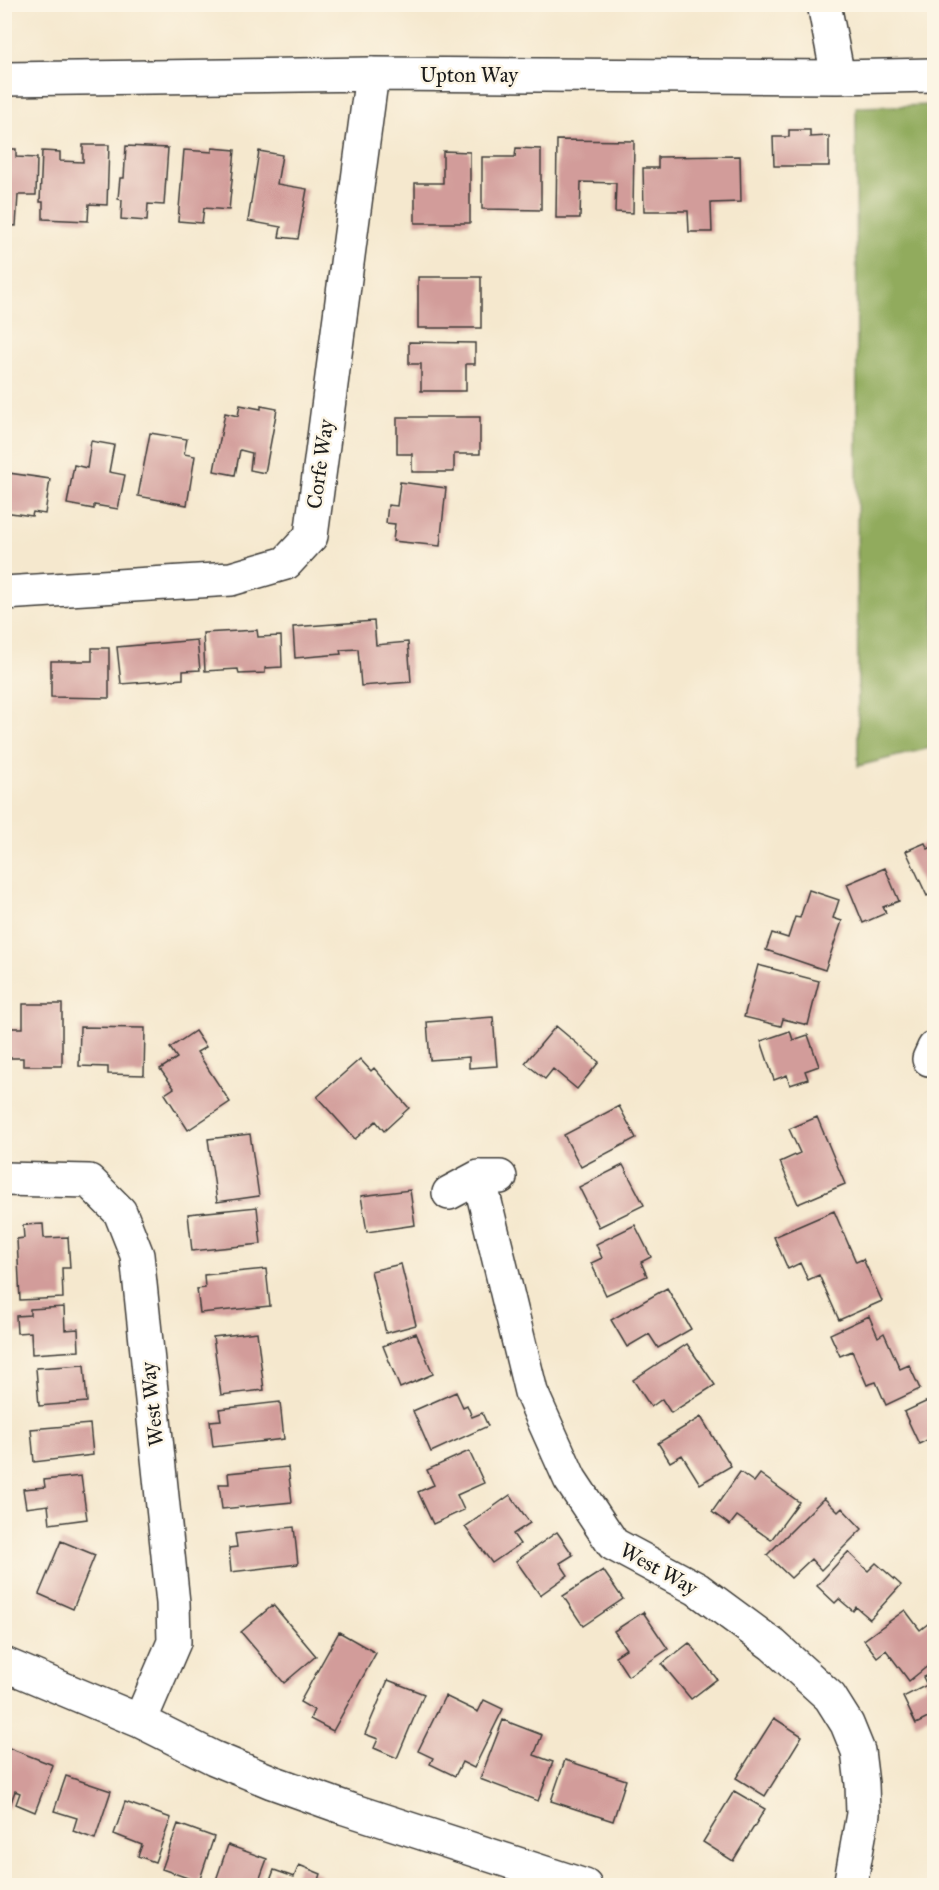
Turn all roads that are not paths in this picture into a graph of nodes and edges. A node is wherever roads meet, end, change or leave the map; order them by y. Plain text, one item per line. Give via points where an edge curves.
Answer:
1 (824, 4) edge
2 (372, 74) junction
3 (934, 75) edge
4 (838, 77) junction
5 (4, 79) edge
6 (4, 593) edge
7 (4, 1179) edge
8 (449, 1193) dead end
9 (4, 1664) edge
10 (140, 1720) junction
11 (585, 1886) edge
12 (850, 1886) edge

1 - 4 street
2 - 4 street, Upton Way
2 - 5 street, Upton Way
2 - 6 street, Corfe Way via 310,536 286,563 231,579
3 - 4 street, Upton Way
7 - 10 street, West Way via 89,1181 120,1212 137,1255 174,1642
8 - 12 street, West Way via 491,1177 531,1392 570,1479 613,1544 698,1589 774,1645 830,1697 847,1724 858,1751 863,1814
9 - 10 street
10 - 11 street via 272,1782

